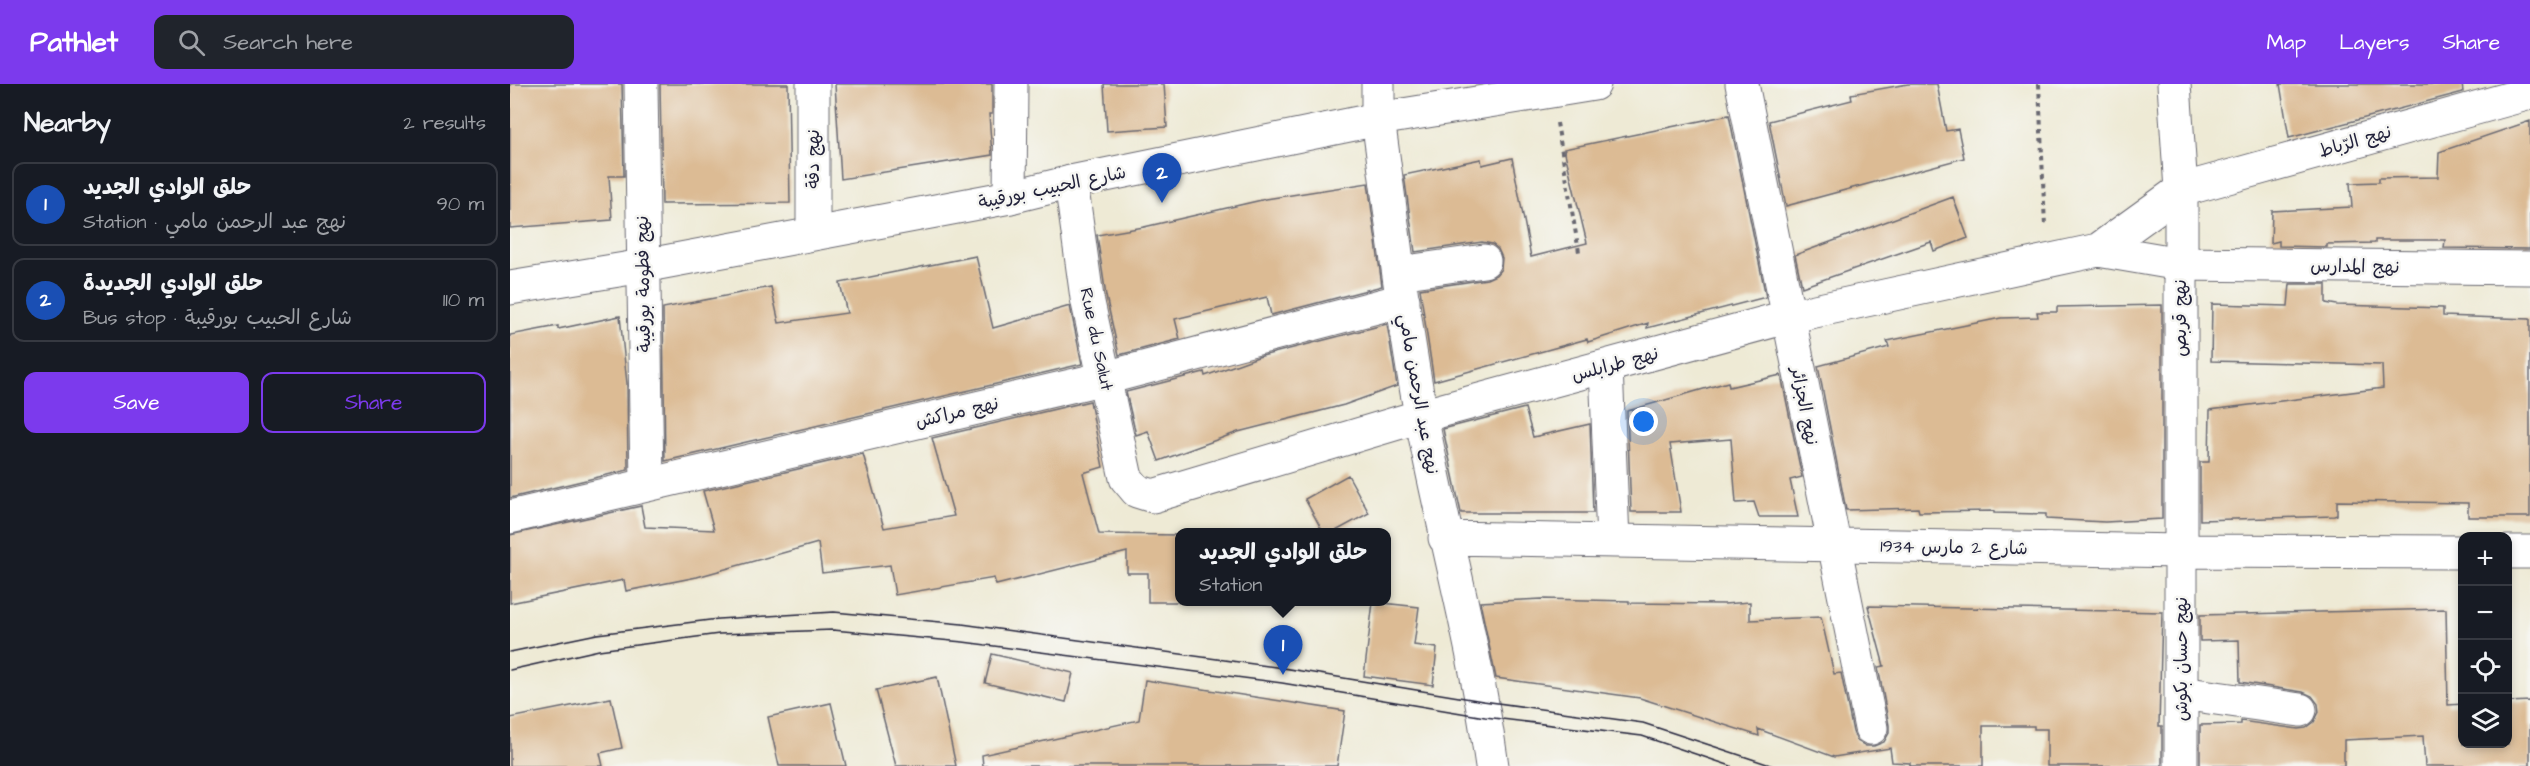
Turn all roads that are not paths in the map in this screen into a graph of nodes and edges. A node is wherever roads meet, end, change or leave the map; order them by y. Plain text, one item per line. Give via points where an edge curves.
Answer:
1 (641, 84) edge
2 (813, 84) edge
3 (1011, 84) edge
4 (1378, 84) edge
5 (1594, 84) edge
6 (1742, 84) edge
7 (2174, 84) edge
8 (2530, 93) edge
9 (1378, 119) junction
10 (1071, 182) junction
11 (2181, 190) junction
12 (1010, 197) junction
13 (813, 233) junction
14 (2098, 250) junction
15 (1484, 261) dead end
16 (2180, 264) junction
17 (643, 266) junction
18 (2530, 268) edge
19 (1401, 286) junction
20 (510, 288) edge
21 (1787, 317) junction
22 (1606, 366) junction
23 (1105, 378) junction
24 (1421, 416) junction
25 (647, 484) junction
26 (1137, 491) joint
27 (510, 517) edge
28 (1445, 538) junction
29 (1613, 541) junction
30 (1833, 545) junction
31 (2181, 551) junction
32 (2458, 552) edge
33 (2512, 552) edge
34 (2530, 552) edge
35 (2181, 693) junction
36 (2300, 710) dead end
37 (1871, 728) dead end
38 (1492, 766) edge
39 (2181, 766) edge

1 - 17 street, نهج فطومة بورقيبة
2 - 13 street, نهج دقة
3 - 12 street
4 - 9 street, نهج عبد الرحمن مامي
5 - 9 street, شارع الحبيب بورقيبة
6 - 21 street, نهج الجزائر
7 - 11 street, نهج قربص
8 - 11 street, نهج الرّباط
9 - 10 street, شارع الحبيب بورقيبة
9 - 19 street, نهج عبد الرحمن مامي
10 - 12 street, شارع الحبيب بورقيبة
10 - 23 street, Rue du Salut via 1087,298
11 - 14 street, نهج طرابلس
11 - 16 street, نهج قربص
12 - 13 street, شارع الحبيب بورقيبة
13 - 17 street, شارع الحبيب بورقيبة
14 - 16 street, نهج طرابلس
14 - 21 street, نهج طرابلس
15 - 19 street, نهج مراكش
16 - 18 street, نهج المدارس
16 - 31 street, نهج قربص
17 - 20 street, شارع الحبيب بورقيبة
17 - 25 street, نهج فطومة بورقيبة
19 - 23 street, نهج مراكش
19 - 24 street, نهج عبد الرحمن مامي
21 - 22 street, نهج طرابلس
21 - 30 street, نهج الجزائر
22 - 24 street, نهج طرابلس
22 - 29 street
23 - 25 street, نهج مراكش
23 - 26 street, Rue du Salut via 1126,478
24 - 26 street, نهج طرابلس via 1152,496
24 - 28 street, نهج عبد الرحمن مامي
25 - 27 street, نهج مراكش
28 - 29 street, شارع 2 مارس 1934
28 - 38 street, نهج عبد الرحمن مامي via 1484,709
29 - 30 street, شارع 2 مارس 1934
30 - 31 street, شارع 2 مارس 1934
30 - 37 street, نهج الجزائر
31 - 32 street, شارع 2 مارس 1934
31 - 35 street, نهج حسان بكوش
33 - 34 street
35 - 36 street
35 - 39 street, نهج حسان بكوش

